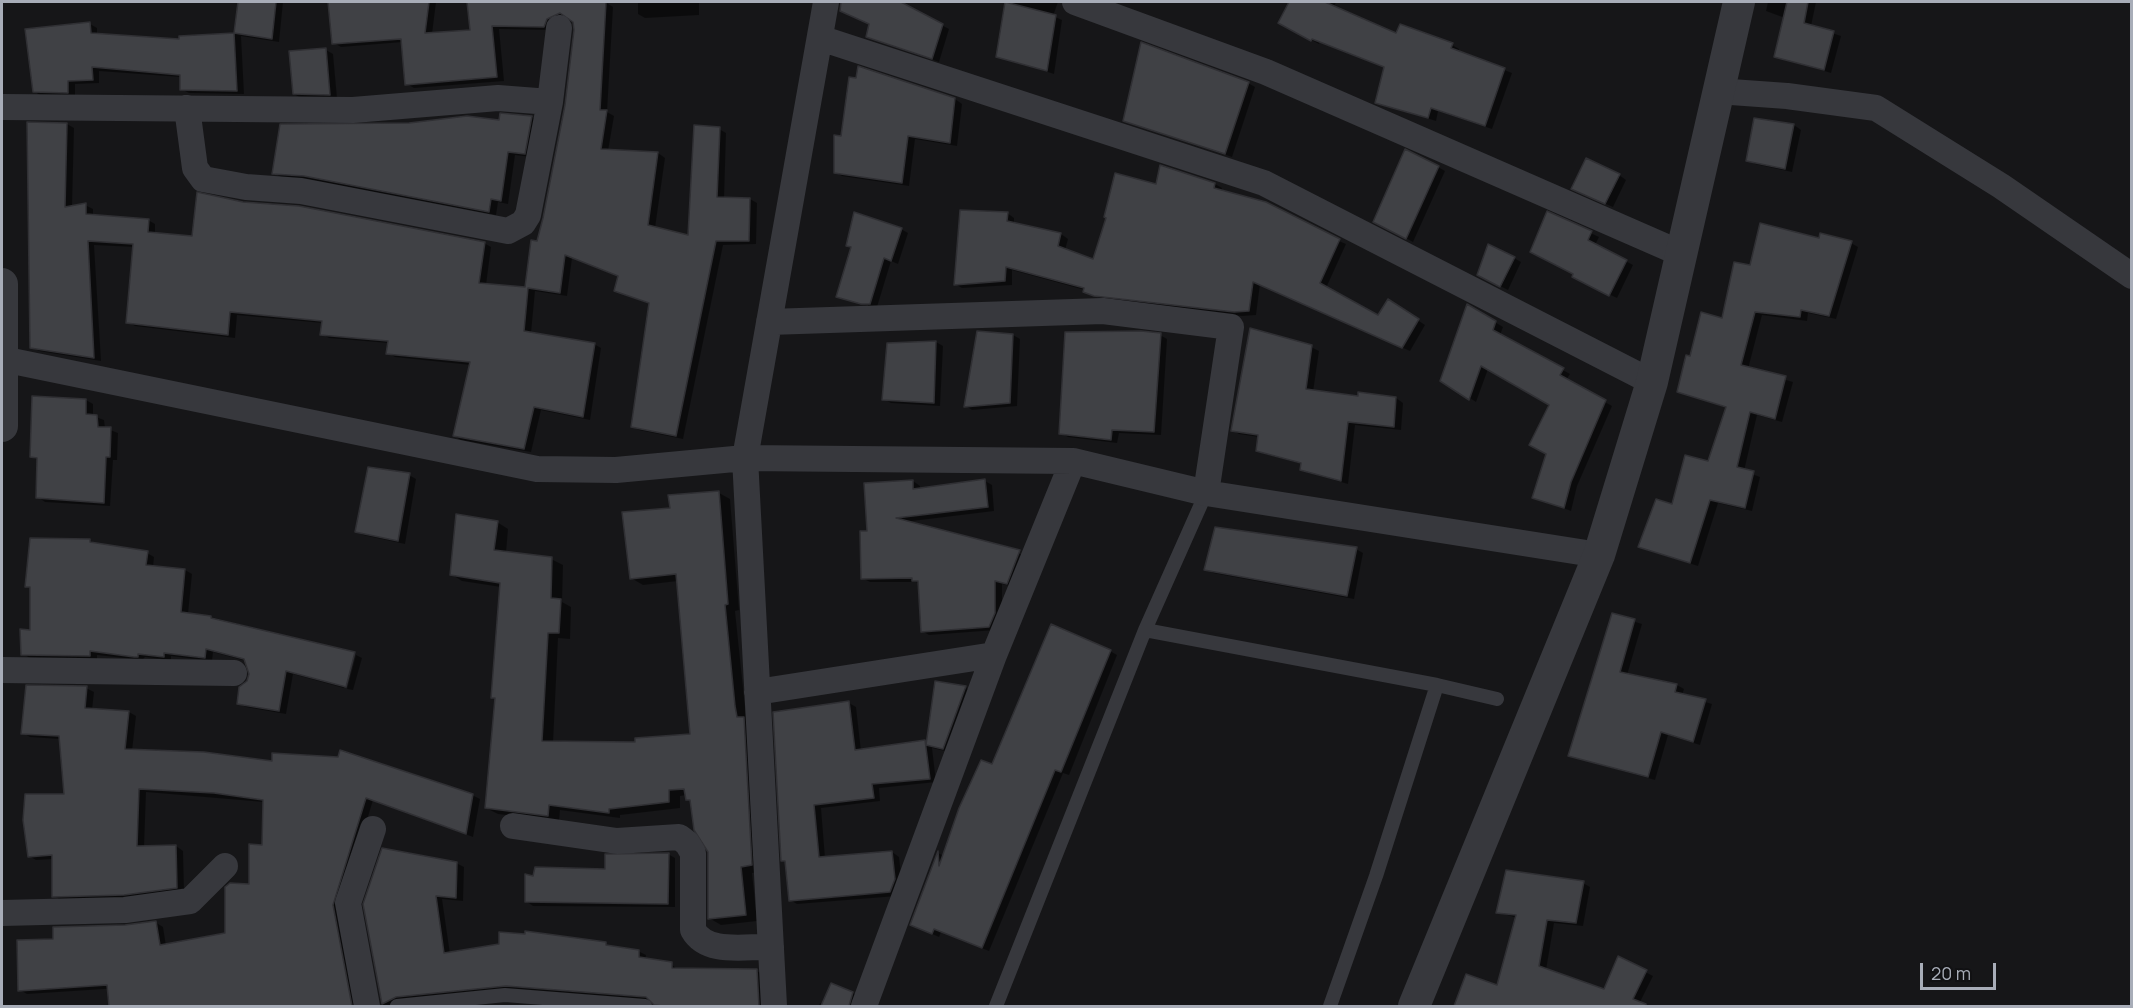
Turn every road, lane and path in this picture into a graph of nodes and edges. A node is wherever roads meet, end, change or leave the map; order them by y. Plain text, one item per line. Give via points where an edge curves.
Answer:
1 (826, 2) edge
2 (1075, 2) edge
3 (1739, 2) edge
4 (559, 28) dead end
5 (820, 38) junction
6 (1717, 91) junction
7 (550, 102) junction
8 (2, 107) edge
9 (187, 108) junction
10 (1682, 254) junction
11 (2132, 276) edge
12 (2, 284) edge
13 (769, 322) junction
14 (2, 359) edge
15 (1652, 382) junction
16 (2, 426) edge
17 (745, 458) junction
18 (1073, 461) junction
19 (1206, 493) junction
20 (1599, 555) junction
21 (1145, 630) junction
22 (994, 655) junction
23 (2, 670) edge
24 (234, 673) dead end
25 (1437, 684) junction
26 (757, 692) junction
27 (1497, 699) dead end
28 (513, 826) dead end
29 (373, 829) dead end
30 (225, 866) dead end
31 (2, 913) edge
32 (771, 947) junction
33 (367, 1006) edge
34 (397, 1006) edge
35 (645, 1006) edge
36 (774, 1006) edge
37 (864, 1006) edge
38 (996, 1006) edge
39 (1330, 1006) edge
40 (1414, 1006) edge

1 - 5 street
2 - 10 street via 1266,72
3 - 6 street
4 - 7 street
5 - 13 street
5 - 15 street via 1264,183
6 - 10 street
6 - 11 street via 1876,108 2001,186
7 - 9 street via 498,99 352,110
7 - 9 street via 528,215 523,223 508,231 301,191 246,187 203,178 195,168
8 - 9 street
10 - 15 street
12 - 14 street
13 - 17 street
13 - 19 street via 1103,311 1231,327
14 - 16 street
14 - 17 street via 537,469 616,470
15 - 20 street
17 - 18 street
17 - 26 street
18 - 19 street
18 - 22 street
19 - 20 street
19 - 21 lane
20 - 40 street
21 - 25 lane
21 - 38 lane
22 - 26 street
22 - 37 street
23 - 24 street
25 - 27 lane
25 - 39 lane
26 - 32 street
28 - 32 street via 616,840 679,837 693,853 693,930 699,940 710,946
29 - 33 street via 348,903
30 - 31 street via 190,901 125,910
32 - 36 street
34 - 35 lane via 505,995

